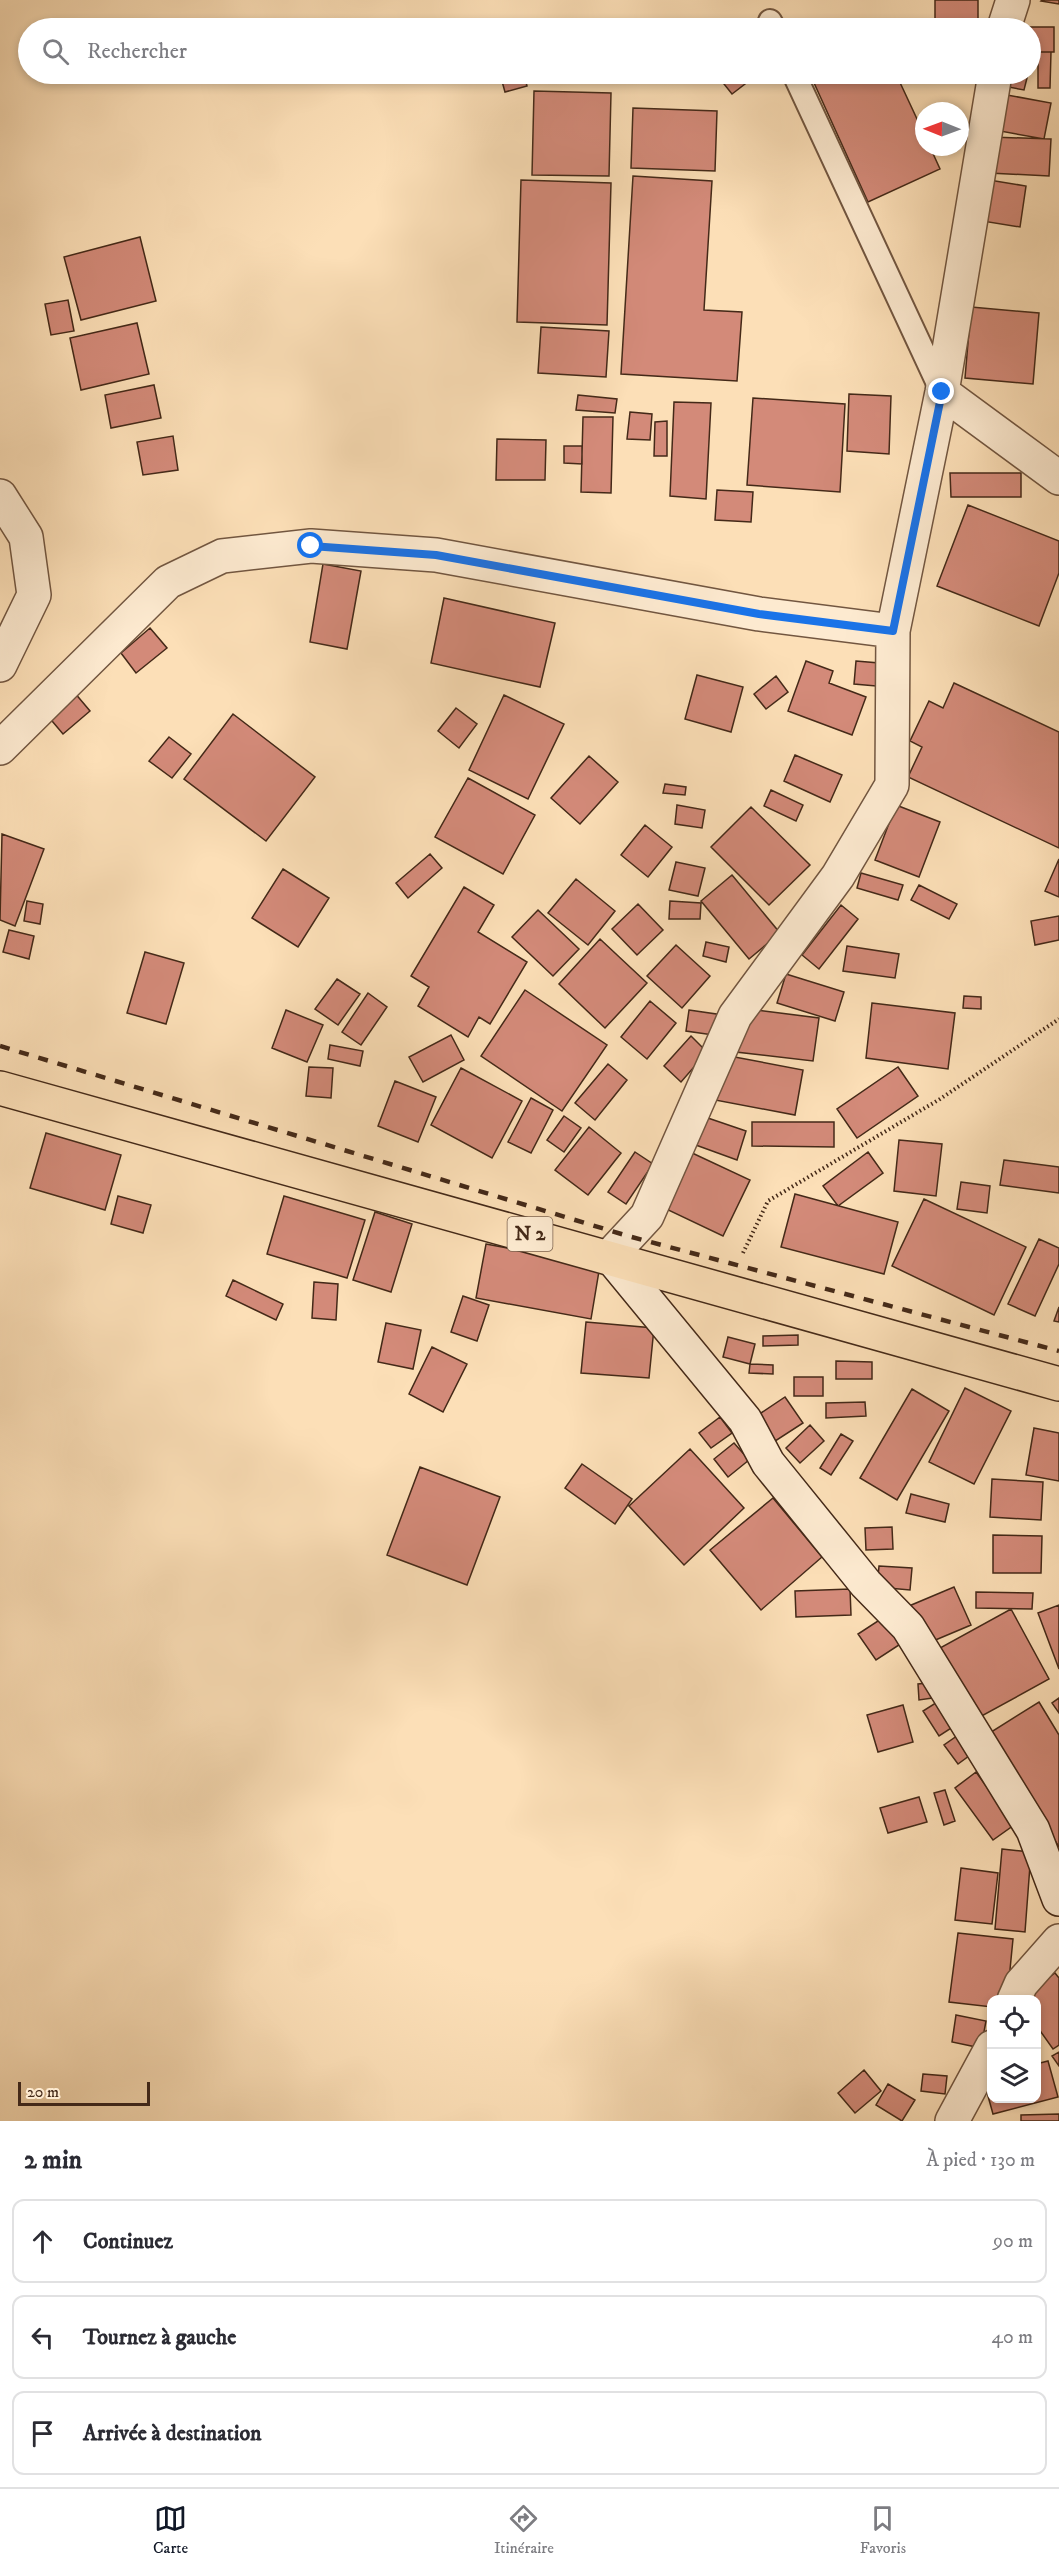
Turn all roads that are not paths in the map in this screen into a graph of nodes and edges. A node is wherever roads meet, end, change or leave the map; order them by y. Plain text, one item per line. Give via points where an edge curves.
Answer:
1 (1012, 0) edge
2 (1007, 18) edge
3 (799, 84) edge
4 (993, 84) edge
5 (942, 392) junction
6 (1059, 478) edge
7 (0, 496) edge
8 (893, 631) junction
9 (0, 665) edge
10 (0, 748) edge
11 (0, 1088) edge
12 (610, 1256) junction
13 (1059, 1384) edge
14 (1059, 1899) edge
15 (1059, 1941) edge
16 (1016, 1995) edge
17 (991, 2049) edge
18 (952, 2121) edge

1 - 2 street
3 - 5 lane
4 - 5 street
5 - 6 street
5 - 8 street
7 - 9 street via 26,537 34,596
8 - 10 street via 759,614 436,555 311,546 222,556 168,582
8 - 12 street via 891,785 838,876 735,1016 647,1216
11 - 12 main road, N 2
12 - 13 main road, N 2
12 - 14 street via 745,1420 768,1463 866,1584 908,1627 1033,1830
15 - 16 street
17 - 18 street

